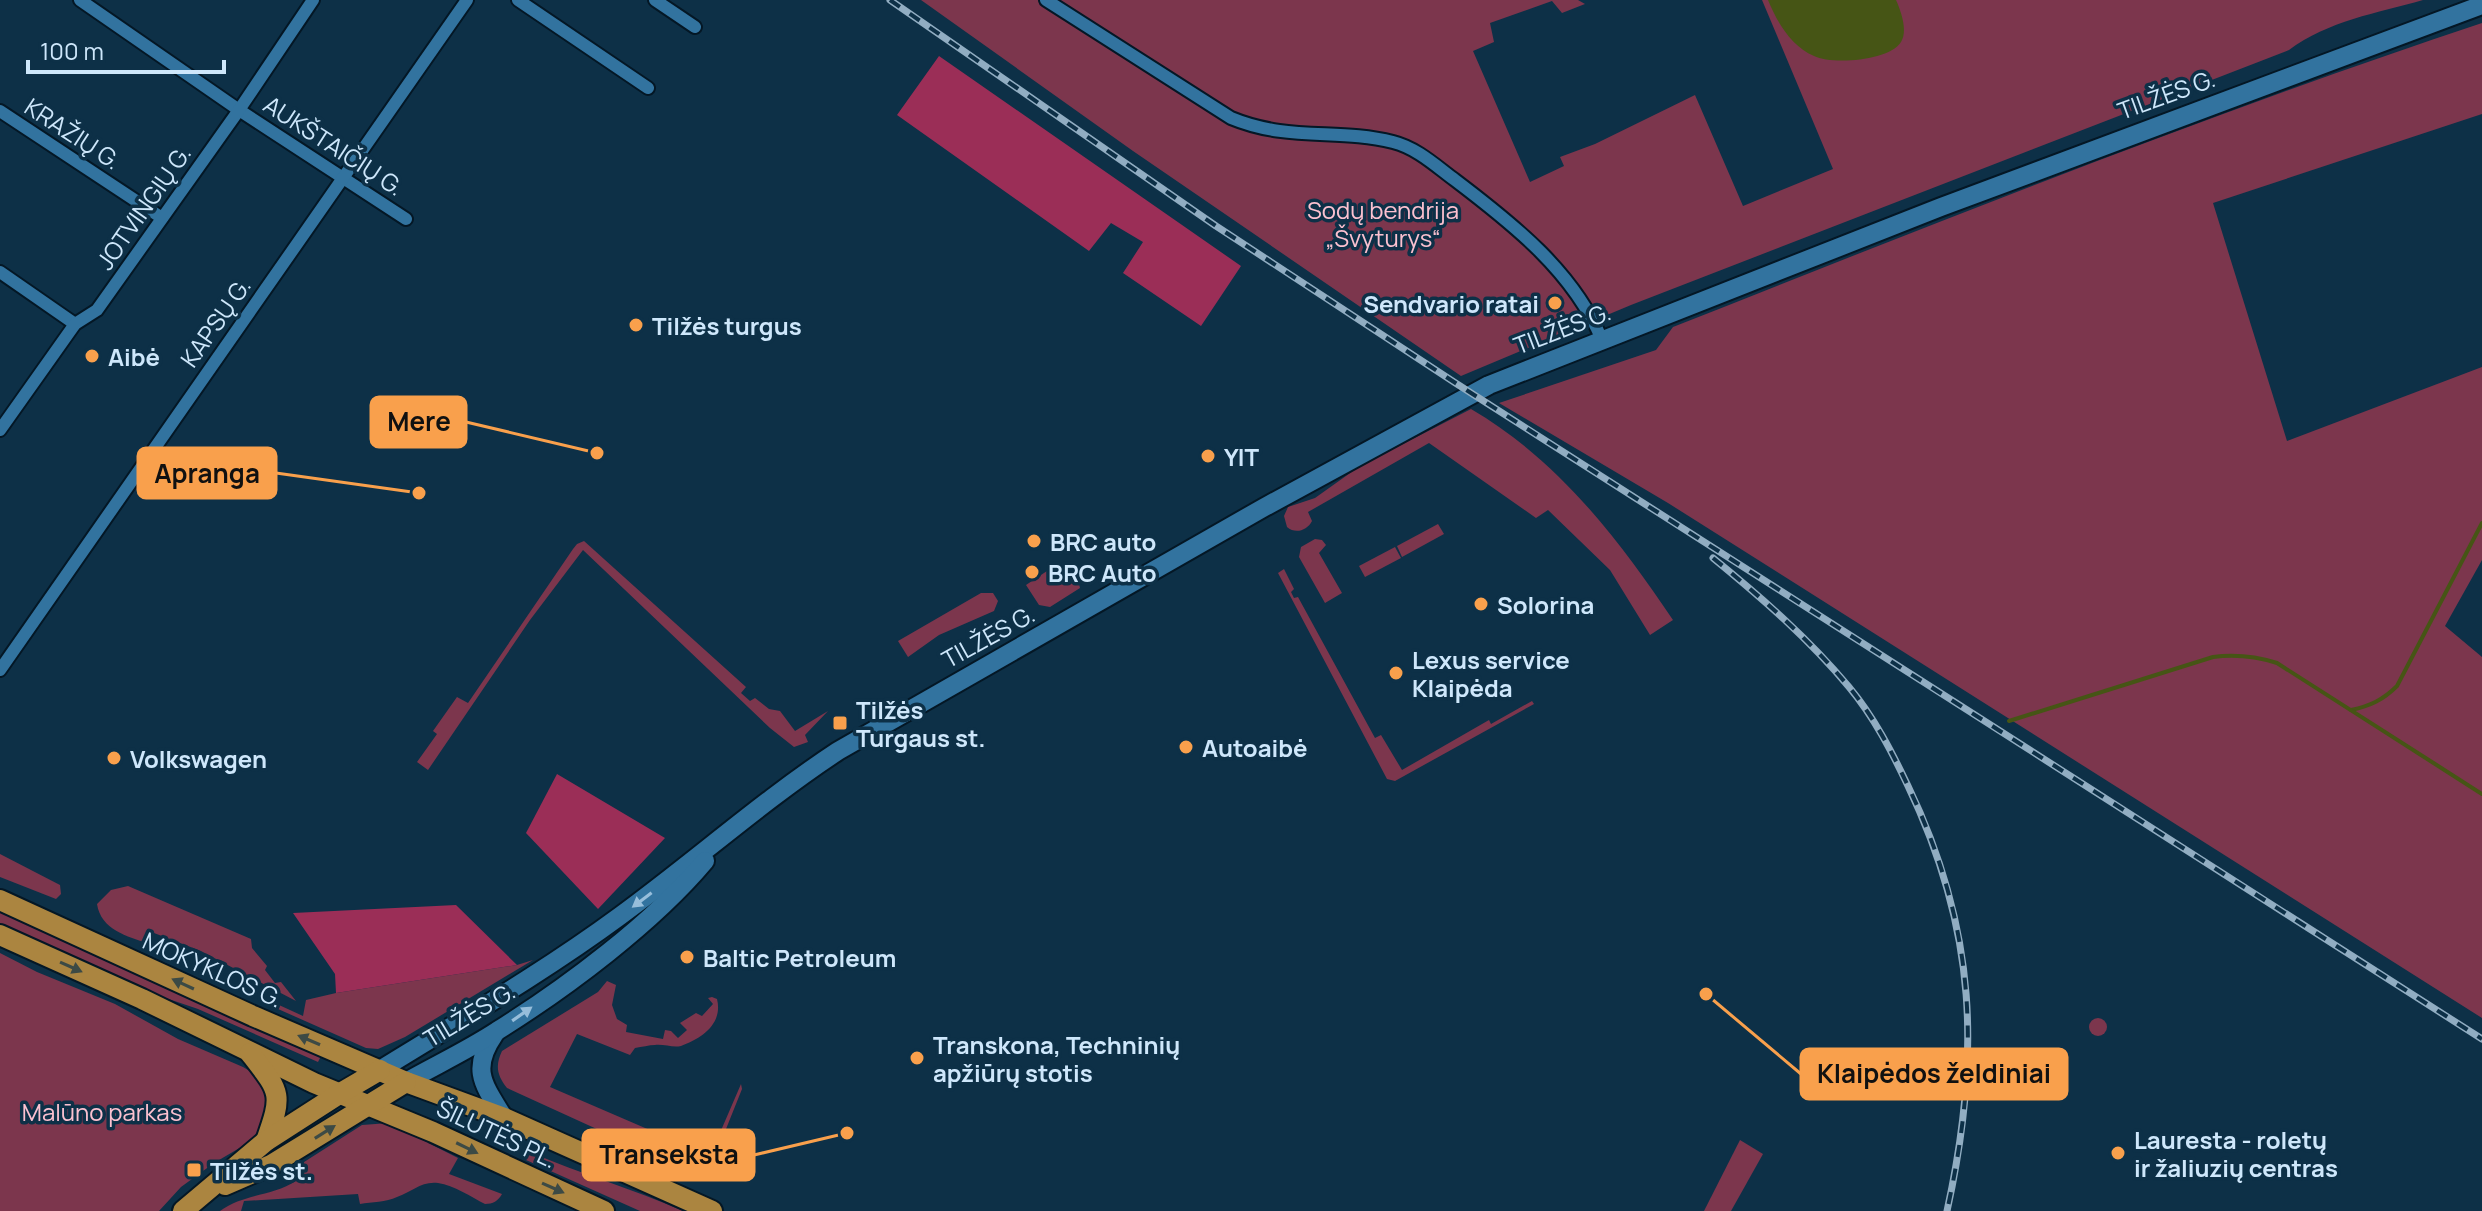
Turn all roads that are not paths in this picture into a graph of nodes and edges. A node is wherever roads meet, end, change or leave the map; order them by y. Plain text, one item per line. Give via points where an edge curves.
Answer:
1 (80, 0) edge
2 (313, 0) edge
3 (467, 0) edge
4 (518, 0) edge
5 (655, 0) edge
6 (1046, 0) edge
7 (2482, 5) edge
8 (695, 27) dead end
9 (648, 88) dead end
10 (239, 110) junction
11 (0, 111) edge
12 (344, 176) junction
13 (162, 218) junction
14 (406, 219) dead end
15 (0, 272) edge
16 (75, 324) junction
17 (1602, 340) junction
18 (0, 430) edge
19 (0, 670) edge
20 (726, 835) junction
21 (0, 900) edge
22 (0, 935) edge
23 (497, 1032) junction
24 (248, 1050) junction
25 (380, 1070) junction
26 (406, 1082) junction
27 (339, 1094) junction
28 (366, 1106) junction
29 (504, 1118) junction
30 (266, 1141) junction
31 (206, 1193) junction
32 (183, 1211) edge
33 (604, 1211) edge
34 (712, 1211) edge

1 - 10 street, AUKŠTAIČIŲ G.
2 - 10 street, JOTVINGIŲ G.
3 - 12 street, KAPSŲ G.
4 - 9 street
5 - 8 street
6 - 17 street via 1254,128 1390,141 1417,152 1494,210 1554,266 1589,311
7 - 17 main road, TILŽĖS G. via 2010,180
10 - 12 street, AUKŠTAIČIŲ G.
10 - 13 street, JOTVINGIŲ G.
11 - 13 street, KRAŽIŲ G.
12 - 14 street, AUKŠTAIČIŲ G.
12 - 19 street, KAPSŲ G.
13 - 16 street, JOTVINGIŲ G. via 97,310
15 - 16 street
16 - 18 street, JOTVINGIŲ G.
17 - 20 main road, TILŽĖS G. via 1472,394 1263,508 838,751
23 -> 20 main road, TILŽĖS G. via 647,919 687,883
20 -> 25 main road, TILŽĖS G. via 561,958
25 -> 21 main road, MOKYKLOS G.
22 -> 24 main road
23 - 26 main road, TILŽĖS G.
23 - 29 main road via 481,1054 483,1084
24 - 27 main road
24 - 30 main road via 277,1094
25 - 26 main road, MOKYKLOS G.
25 - 27 main road, TILŽĖS G.
26 - 28 main road, TILŽĖS G.
26 - 29 main road, ŠILUTĖS PL.
27 - 28 main road
27 - 30 main road, TILŽĖS G.
31 -> 28 main road, TILŽĖS G. via 271,1165
28 -> 33 main road, ŠILUTĖS PL.
29 - 34 main road, ŠILUTĖS PL.
30 - 31 main road, TILŽĖS G.
31 - 32 main road, TILŽĖS G.

